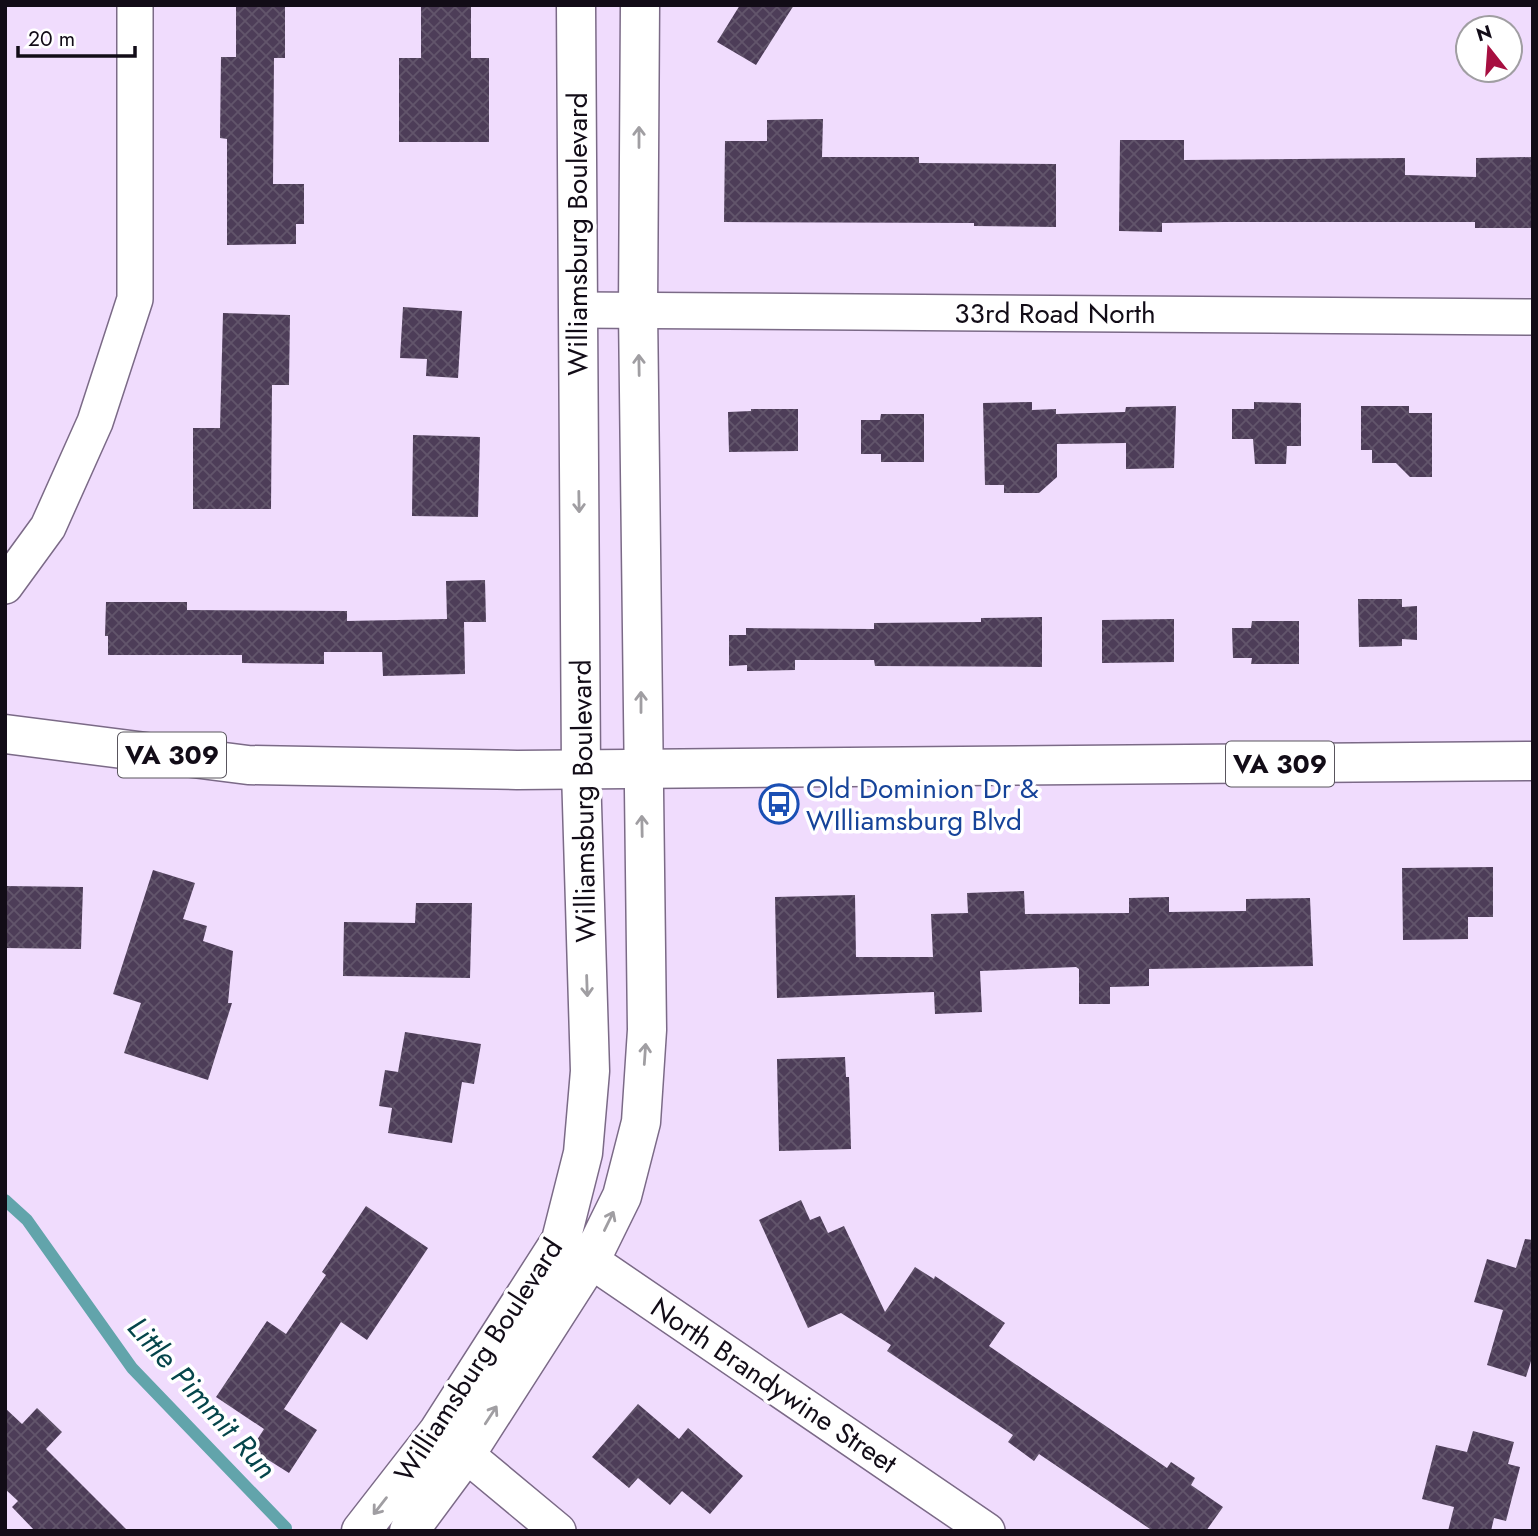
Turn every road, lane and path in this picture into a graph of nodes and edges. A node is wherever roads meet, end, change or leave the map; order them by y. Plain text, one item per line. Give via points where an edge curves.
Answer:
1 (135, 5) edge
2 (576, 5) edge
3 (640, 5) edge
4 (578, 310) junction
5 (638, 310) junction
6 (1533, 317) edge
7 (5, 586) edge
8 (5, 734) edge
9 (1533, 761) edge
10 (642, 770) junction
11 (582, 771) junction
12 (576, 1250) junction
13 (452, 1443) junction
14 (361, 1531) edge
15 (409, 1531) edge
16 (558, 1531) edge
17 (987, 1531) edge

1 - 7 street via 135,299 94,422 48,527
2 - 4 main road, Williamsburg Boulevard
5 -> 3 main road, Williamsburg Boulevard
4 - 5 street, 33rd Road North
4 -> 11 main road, Williamsburg Boulevard
5 - 6 street, 33rd Road North
10 -> 5 main road, Williamsburg Boulevard
8 - 11 main road, VA 309 via 248,765
9 - 10 main road, VA 309
10 - 11 main road, VA 309
12 -> 10 main road, Williamsburg Boulevard via 622,1196 641,1122 647,1030
11 -> 12 main road, Williamsburg Boulevard via 590,1071
12 - 13 main road, Williamsburg Boulevard
12 - 17 street, North Brandywine Street
13 -> 14 main road, Williamsburg Boulevard
13 - 15 main road, Williamsburg Boulevard
13 - 16 street

